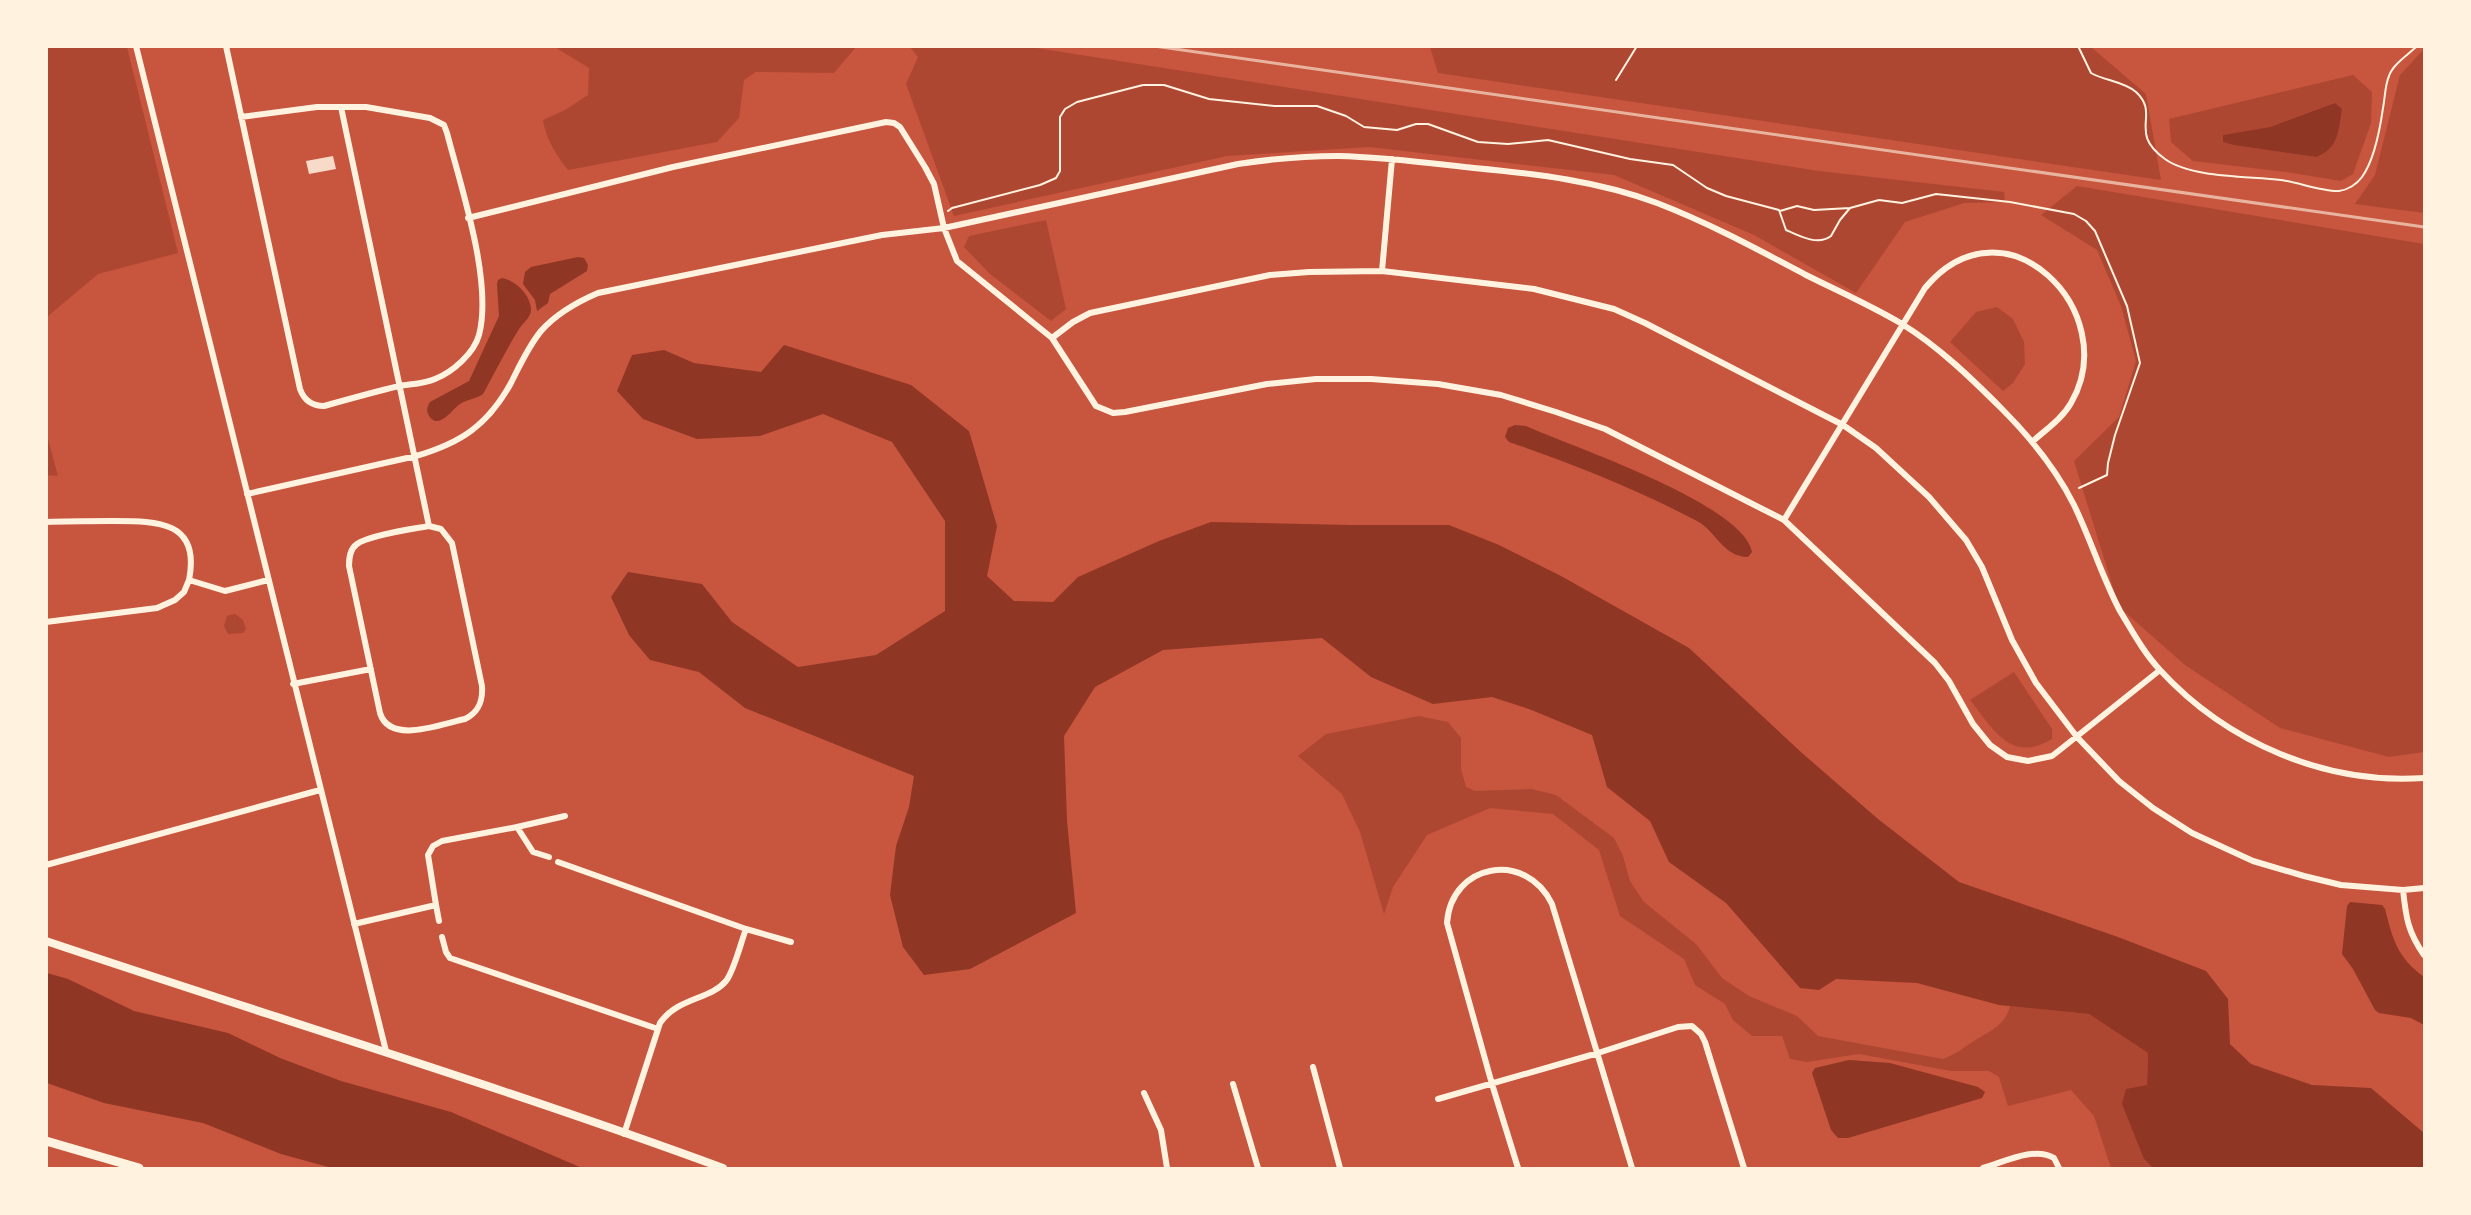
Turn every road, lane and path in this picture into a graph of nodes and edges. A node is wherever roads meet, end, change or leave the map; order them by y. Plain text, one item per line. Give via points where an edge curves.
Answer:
1 (136, 46) edge
2 (226, 46) edge
3 (1637, 46) edge
4 (2078, 46) edge
5 (2417, 46) edge
6 (1616, 80) dead end
7 (341, 107) junction
8 (241, 117) junction
9 (1392, 159) junction
10 (1780, 211) dead end
11 (468, 218) junction
12 (944, 228) junction
13 (1382, 271) junction
14 (1903, 325) junction
15 (1052, 338) junction
16 (400, 386) junction
17 (1843, 424) junction
18 (2032, 442) junction
19 (416, 456) junction
20 (2079, 488) dead end
21 (247, 494) junction
22 (1784, 520) junction
23 (46, 522) edge
24 (429, 526) junction
25 (189, 580) junction
26 (268, 580) junction
27 (46, 622) edge
28 (371, 669) junction
29 (2160, 670) junction
30 (293, 684) junction
31 (2077, 737) junction
32 (2424, 778) edge
33 (320, 790) junction
34 (566, 816) dead end
35 (517, 827) junction
36 (549, 857) dead end
37 (558, 862) dead end
38 (46, 865) edge
39 (2424, 888) edge
40 (2403, 890) junction
41 (436, 905) junction
42 (439, 921) dead end
43 (354, 924) junction
44 (746, 929) junction
45 (442, 937) dead end
46 (46, 941) edge
47 (791, 942) dead end
48 (2424, 955) edge
49 (658, 1029) junction
50 (386, 1051) junction
51 (1598, 1053) junction
52 (1313, 1067) dead end
53 (1233, 1084) dead end
54 (1492, 1084) junction
55 (1144, 1093) dead end
56 (1438, 1099) dead end
57 (624, 1134) junction
58 (46, 1141) edge
59 (139, 1168) edge
60 (723, 1168) edge
61 (1167, 1168) edge
62 (1258, 1168) edge
63 (1340, 1168) edge
64 (1518, 1168) edge
65 (1632, 1168) edge
66 (1744, 1168) edge
67 (1983, 1168) edge
68 (2059, 1168) edge

1 - 21 street
2 - 8 street
3 - 6 path
4 - 5 path via 2091,73 2128,87 2141,97 2147,111 2148,142 2168,161 2208,173 2281,180 2337,191 2352,186 2365,172 2382,114 2388,76
7 - 8 street
7 - 11 street via 366,107 430,118 444,125
7 - 16 street
8 - 16 street via 300,389 313,405 324,406
9 - 12 street via 1327,156 1238,164
9 - 13 street
9 - 14 street via 1554,176 1654,202 1705,222
10 - 20 path via 1797,206 1814,210 1850,208 1879,200 1902,203 1936,194 2010,202 2074,214 2086,220 2095,231 2127,306 2140,363 2115,435 2107,475
11 - 12 street via 673,167 886,122 894,123 906,135 933,184
11 - 16 street via 484,301 479,336 448,372 434,380
12 - 15 street via 957,261
12 - 19 street via 882,235 598,293 577,302 542,330 498,404 480,425 441,449
13 - 15 street via 1270,275 1090,313
13 - 17 street via 1534,289 1614,309
14 - 17 street
14 - 18 street via 1954,363
14 - 18 street via 1933,278 1950,264 1972,254 2006,252 2037,265 2050,276 2062,290 2078,325 2083,360 2071,403
15 - 22 street via 1096,406 1104,411 1125,412 1267,384 1316,379 1438,384 1501,395 1605,429
16 - 19 street
17 - 22 street
17 - 31 street via 1876,448 1929,497 1966,540 2036,683
18 - 29 street via 2073,503 2119,608
19 - 21 street
19 - 24 street
21 - 26 street
22 - 31 street via 1935,663 1990,745 2016,760 2028,761 2052,756
23 - 25 street via 145,521 168,526 187,543 192,565
24 - 28 street via 364,540 351,551 349,566
24 - 28 street via 441,529 452,543 482,686 481,702 465,719 401,731 382,718
25 - 26 street via 225,591
25 - 27 street via 175,600 157,608
26 - 30 street
28 - 30 street
29 - 31 street
29 - 32 street via 2225,725 2270,750 2346,773
30 - 33 street
31 - 40 street via 2119,781 2192,834 2253,861 2304,876 2341,885
33 - 38 street
33 - 43 street
34 - 35 street
35 - 36 street via 533,852
35 - 41 street via 433,846 428,855
37 - 44 street
39 - 40 street
40 - 48 street via 2411,935
41 - 42 street
41 - 43 street
43 - 50 street
44 - 47 street
44 - 49 street via 727,980 672,1009
45 - 49 street via 450,958
46 - 50 street
49 - 57 street
50 - 57 street
51 - 54 street
51 - 54 street via 1546,892 1522,873 1502,870 1479,874 1454,895 1447,923
51 - 65 street
51 - 66 street via 1678,1027 1692,1026 1698,1030
52 - 63 street
53 - 62 street
54 - 56 street
54 - 64 street
55 - 61 street via 1161,1130
57 - 60 street
58 - 59 main road
67 - 68 street via 2031,1154 2054,1158

